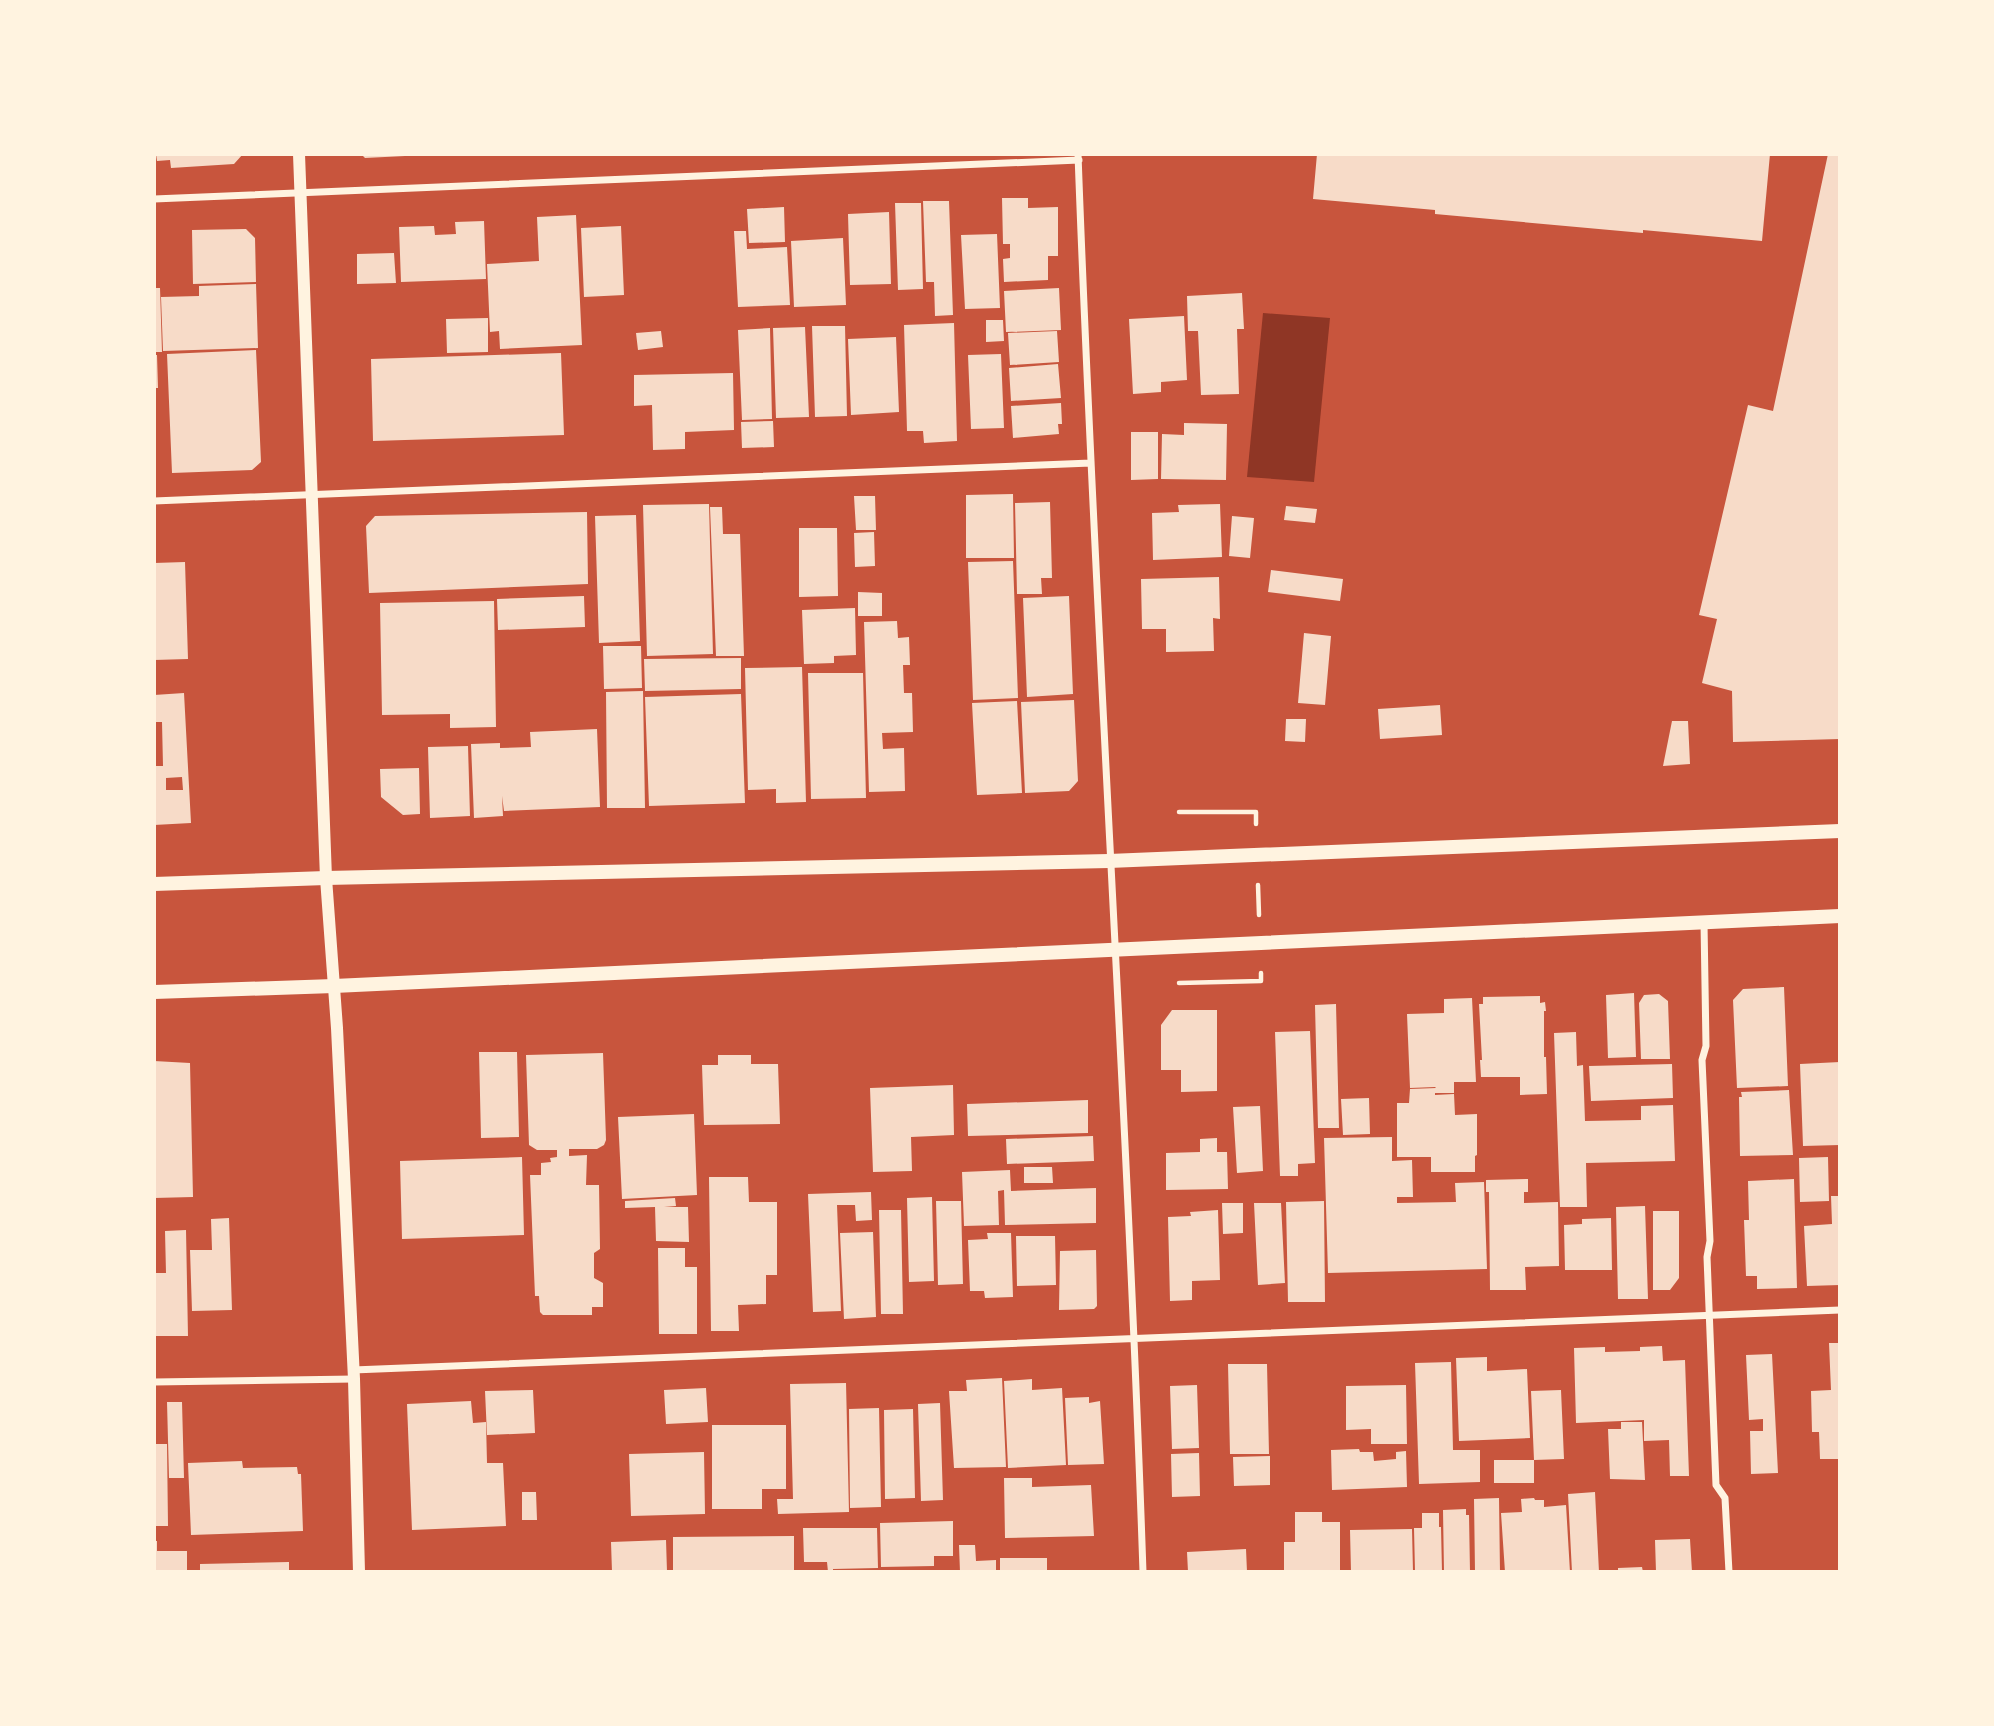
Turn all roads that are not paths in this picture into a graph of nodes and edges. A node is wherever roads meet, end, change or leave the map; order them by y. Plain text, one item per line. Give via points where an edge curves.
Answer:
1 (299, 154) edge
2 (1078, 157) edge
3 (302, 193) junction
4 (154, 200) edge
5 (1091, 463) junction
6 (312, 494) junction
7 (154, 501) edge
8 (1840, 831) edge
9 (1109, 861) junction
10 (326, 878) junction
11 (154, 884) edge
12 (1840, 916) edge
13 (1704, 922) junction
14 (1114, 949) junction
15 (334, 986) junction
16 (154, 992) edge
17 (1840, 1310) edge
18 (1709, 1315) junction
19 (1135, 1338) junction
20 (354, 1375) junction
21 (154, 1382) edge
22 (359, 1572) edge
23 (1143, 1572) edge
24 (1729, 1572) edge

1 - 3 street
2 - 3 street
2 - 5 street
3 - 4 street
3 - 6 street
5 - 6 street
5 - 9 street
6 - 7 street
6 - 10 street
8 - 9 main road
9 - 10 main road
9 - 14 street
10 - 11 main road
10 - 15 street
12 - 13 main road
13 - 14 main road
13 - 18 street via 1706,1046 1702,1060
14 - 15 main road
14 - 19 street
15 - 16 main road
15 - 20 street
17 - 18 street
18 - 19 street
18 - 24 street via 1716,1485 1725,1498
19 - 20 street
19 - 23 street
20 - 21 street
20 - 22 street

